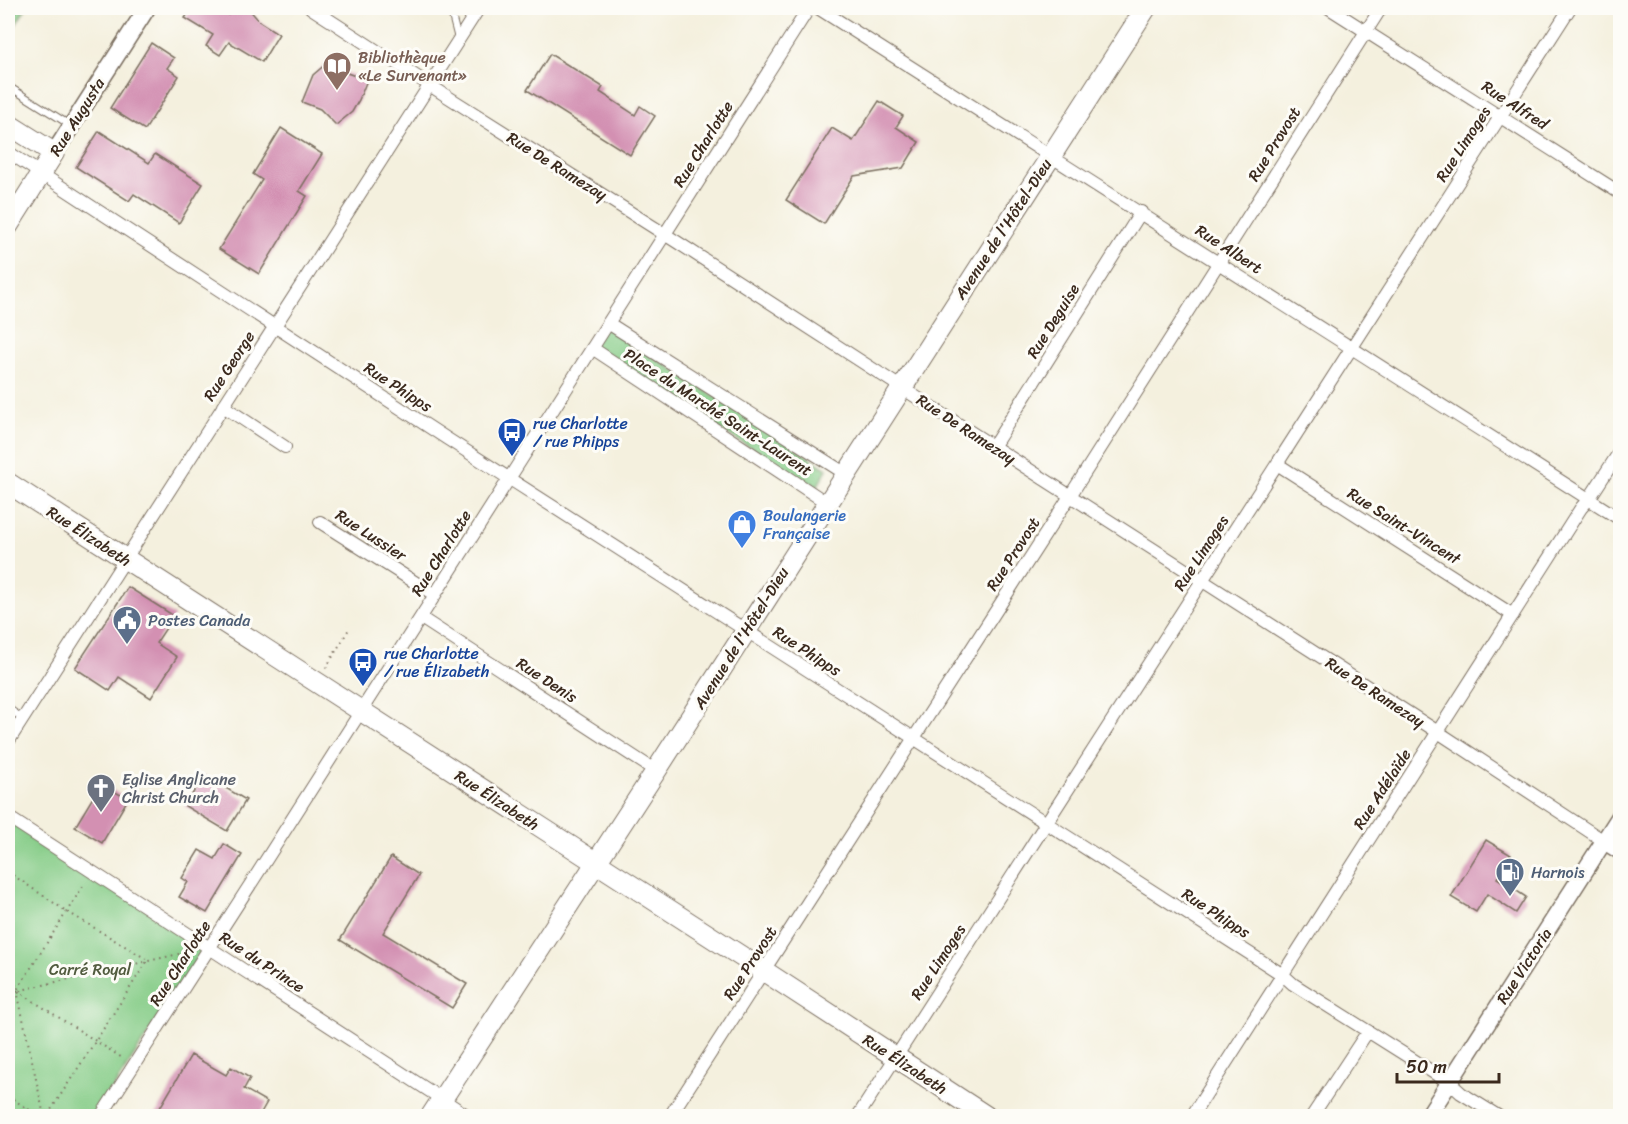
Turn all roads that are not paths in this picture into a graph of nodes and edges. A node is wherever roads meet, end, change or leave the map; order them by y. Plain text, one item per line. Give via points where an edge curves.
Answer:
1 (14, 8) edge
2 (147, 8) edge
3 (310, 8) edge
4 (450, 8) edge
5 (479, 8) edge
6 (809, 8) edge
7 (818, 8) edge
8 (1146, 8) edge
9 (1329, 8) edge
10 (1381, 8) edge
11 (1570, 8) edge
12 (8, 18) edge
13 (1366, 31) junction
14 (459, 39) junction
15 (429, 84) junction
16 (8, 86) edge
17 (1501, 116) junction
18 (8, 124) edge
19 (71, 125) junction
20 (8, 152) edge
21 (54, 153) junction
22 (1051, 155) junction
23 (41, 173) junction
24 (1620, 193) edge
25 (1141, 212) junction
26 (8, 226) edge
27 (665, 234) junction
28 (1219, 262) junction
29 (608, 323) junction
30 (273, 326) junction
31 (592, 348) junction
32 (1352, 348) junction
33 (902, 387) junction
34 (223, 406) junction
35 (285, 447) dead end
36 (993, 447) junction
37 (1620, 451) edge
38 (1277, 464) junction
39 (846, 474) junction
40 (508, 479) junction
41 (8, 483) edge
42 (1070, 496) junction
43 (1589, 499) junction
44 (827, 503) junction
45 (1620, 519) edge
46 (320, 522) dead end
47 (124, 558) junction
48 (1203, 581) junction
49 (435, 595) junction
50 (1513, 615) junction
51 (421, 618) junction
52 (746, 631) junction
53 (8, 708) edge
54 (360, 711) junction
55 (22, 718) junction
56 (1438, 732) junction
57 (913, 738) junction
58 (8, 742) edge
59 (656, 771) junction
60 (1620, 816) edge
61 (8, 817) edge
62 (1046, 823) junction
63 (1604, 841) junction
64 (1620, 851) edge
65 (597, 863) junction
66 (210, 948) junction
67 (764, 971) junction
68 (1283, 975) junction
69 (1368, 1031) junction
70 (896, 1058) junction
71 (1450, 1083) junction
72 (442, 1100) junction
73 (101, 1116) edge
74 (431, 1116) edge
75 (468, 1116) edge
76 (670, 1116) edge
77 (858, 1116) edge
78 (986, 1116) edge
79 (1192, 1116) edge
80 (1312, 1116) edge
81 (1428, 1116) edge
82 (1498, 1116) edge

1 - 12 lane
2 - 19 street, Rue Augusta
3 - 15 street, Rue De Ramezay
4 - 14 lane
5 - 14 street, Rue George
6 - 27 street, Rue Charlotte
7 - 22 street, Rue Albert
8 - 22 main road, Avenue de l'Hôtel-Dieu
9 - 13 street, Rue Alfred
10 - 13 street, Rue Provost
11 - 17 street, Rue Limoges
13 - 17 street, Rue Alfred
13 - 28 street, Rue Provost
14 - 15 street, Rue George
15 - 27 street, Rue De Ramezay
15 - 30 street, Rue George
16 - 19 lane
17 - 24 street, Rue Alfred
17 - 32 street, Rue Limoges
18 - 21 main road
19 - 21 street, Rue Augusta
20 - 23 street, Rue Phipps
21 - 23 main road, Rue Augusta
22 - 25 street, Rue Albert
22 - 33 main road, Avenue de l'Hôtel-Dieu
23 - 26 main road, Rue Augusta
23 - 30 street, Rue Phipps
25 - 28 street, Rue Albert
25 - 36 street, Rue Deguise
27 - 29 street, Rue Charlotte
27 - 33 street, Rue De Ramezay
28 - 32 street, Rue Albert
28 - 42 street, Rue Provost
29 - 31 street, Rue Charlotte
29 - 39 street, Place du Marché Saint-Laurent
30 - 34 street, Rue George
30 - 40 street, Rue Phipps
31 - 40 street, Rue Charlotte
31 - 44 street, Place du Marché Saint-Laurent
32 - 38 street, Rue Limoges
32 - 43 street, Rue Albert
33 - 36 street, Rue De Ramezay
33 - 39 main road, Avenue de l'Hôtel-Dieu
34 - 35 street
34 - 47 street, Rue George
36 - 42 street, Rue De Ramezay
37 - 43 street, Rue Adélaïde
38 - 48 street, Rue Limoges
38 - 50 street, Rue Saint-Vincent
39 - 44 main road, Avenue de l'Hôtel-Dieu
40 - 49 street, Rue Charlotte
40 - 52 street, Rue Phipps
41 - 47 main road, Rue Élizabeth
42 - 48 street, Rue De Ramezay
42 - 57 street, Rue Provost
43 - 45 street, Rue Albert
43 - 50 street, Rue Adélaïde
44 - 52 main road, Avenue de l'Hôtel-Dieu
46 - 49 street, Rue Lussier
47 - 54 main road, Rue Élizabeth
47 - 55 street, Rue George
48 - 56 street, Rue De Ramezay
48 - 62 street, Rue Limoges
49 - 51 street, Rue Charlotte
50 - 56 street, Rue Adélaïde
51 - 54 street, Rue Charlotte
51 - 59 street, Rue Denis
52 - 57 street, Rue Phipps
52 - 59 main road, Avenue de l'Hôtel-Dieu
53 - 55 lane
54 - 65 main road, Rue Élizabeth
54 - 66 street, Rue Charlotte
55 - 58 street, Rue George
56 - 63 street, Rue De Ramezay
56 - 68 street, Rue Adélaïde
57 - 62 street, Rue Phipps
57 - 67 street, Rue Provost
59 - 65 main road, Avenue de l'Hôtel-Dieu
60 - 63 street, Rue Victoria
61 - 66 street, Rue du Prince
62 - 68 street, Rue Phipps
62 - 70 street, Rue Limoges
63 - 64 street, Rue De Ramezay
63 - 71 street, Rue Victoria
65 - 67 main road, Rue Élizabeth
65 - 72 main road, Avenue de l'Hôtel-Dieu
66 - 72 street, Rue du Prince
66 - 73 street, Rue Charlotte
67 - 70 main road, Rue Élizabeth
67 - 76 street, Rue Provost
68 - 69 street, Rue Phipps
68 - 79 street, Rue Adélaïde
69 - 71 street, Rue Phipps
69 - 80 street
70 - 77 street, Rue Limoges
70 - 78 main road, Rue Élizabeth
71 - 81 street, Rue Victoria
71 - 82 street, Rue Phipps
72 - 74 main road, Avenue de l'Hôtel-Dieu
72 - 75 street, Rue du Prince

